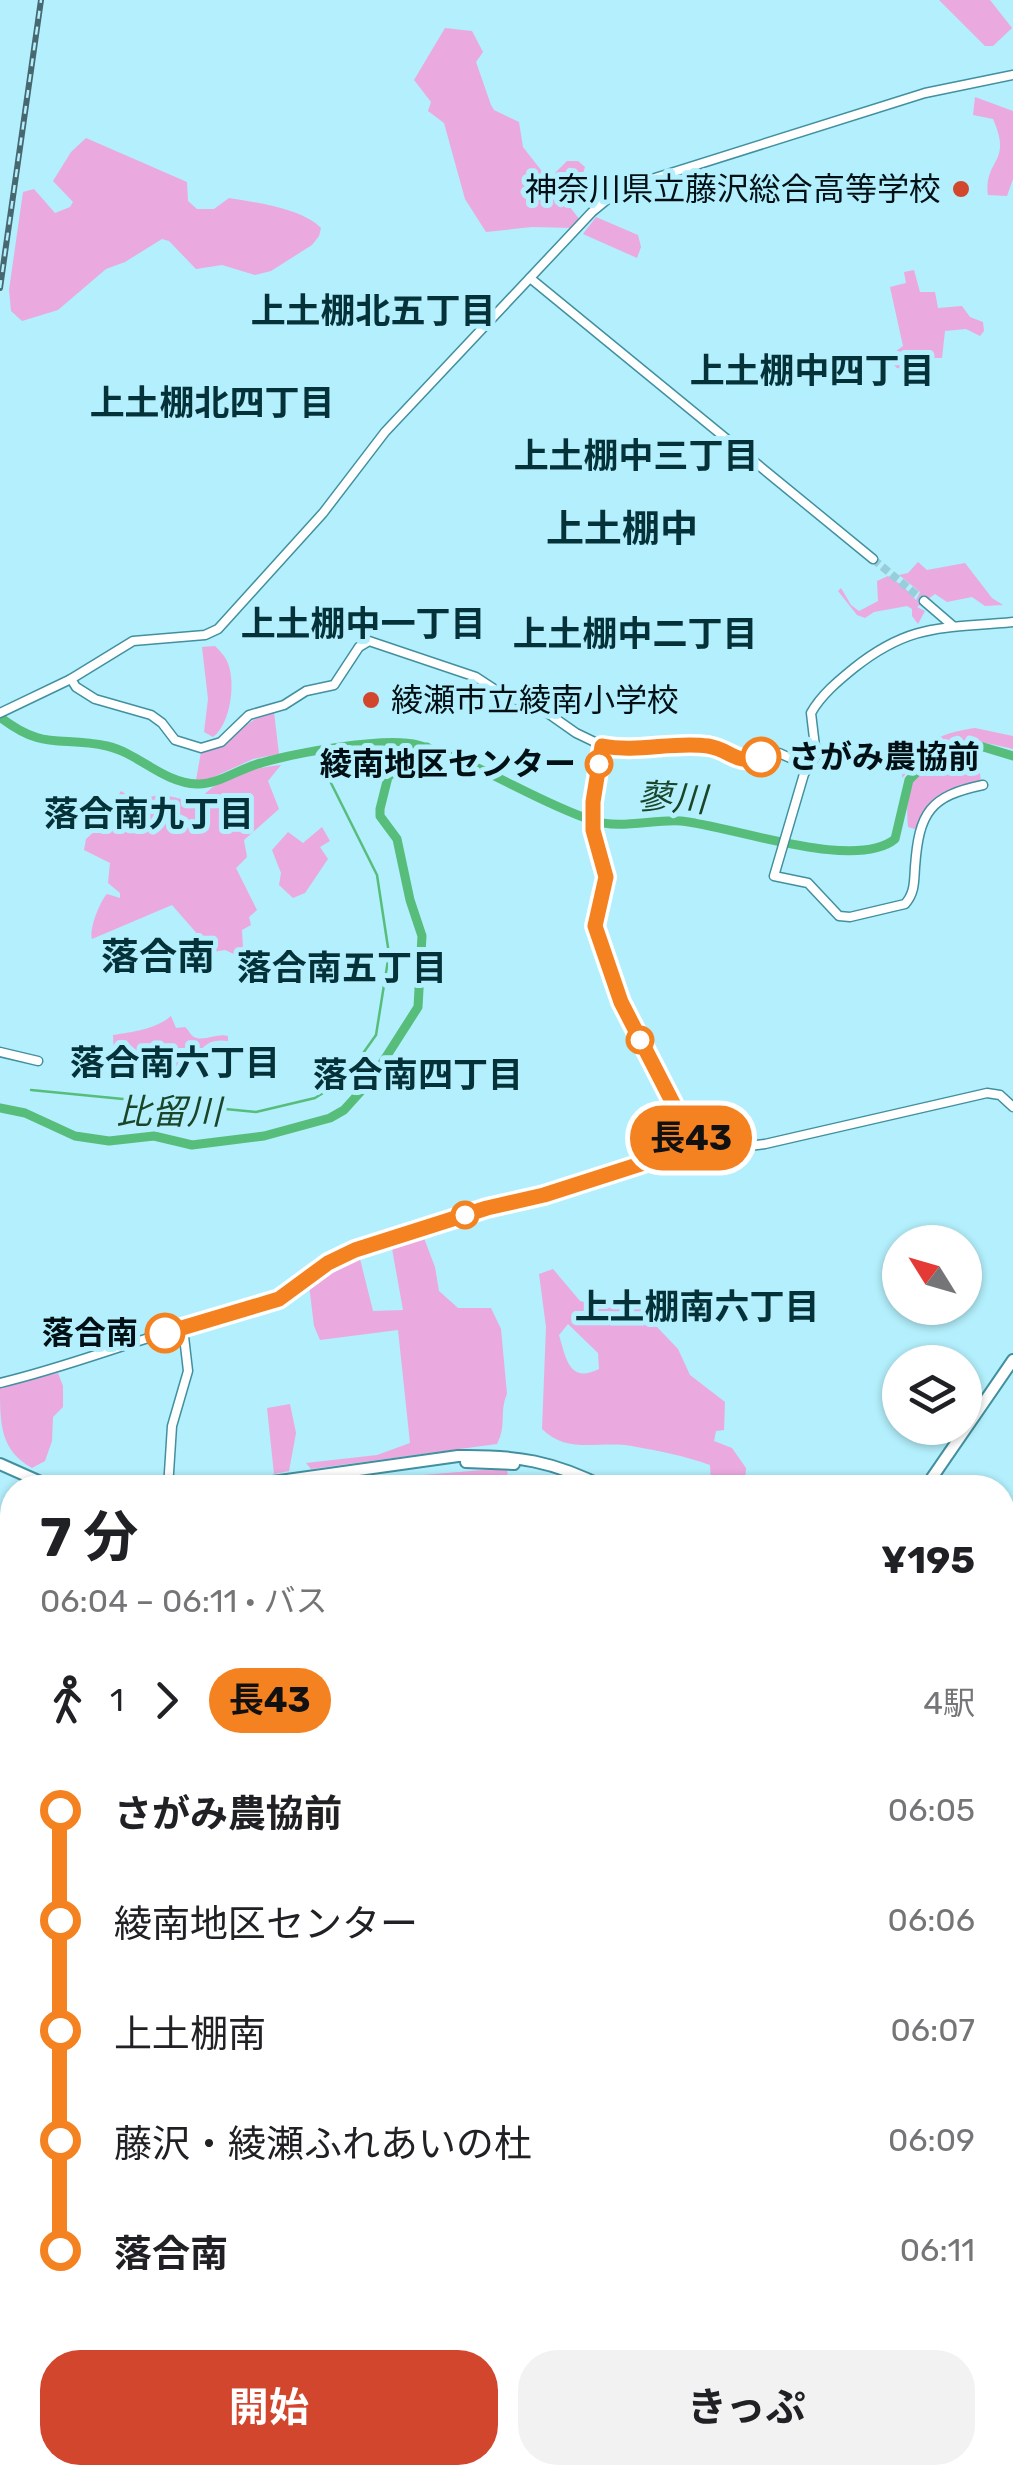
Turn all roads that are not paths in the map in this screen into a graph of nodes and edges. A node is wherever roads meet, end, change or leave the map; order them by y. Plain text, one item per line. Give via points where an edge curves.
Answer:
1 (1013, 74) edge
2 (530, 278) junction
3 (873, 559) tunnel mouth
4 (924, 601) tunnel mouth
5 (1013, 622) edge
6 (953, 626) junction
7 (71, 678) junction
8 (0, 713) edge
9 (602, 746) junction
10 (808, 766) junction
11 (983, 784) dead end
12 (0, 1052) edge
13 (38, 1061) dead end
14 (1013, 1108) edge
15 (697, 1150) junction
16 (183, 1328) junction
17 (1013, 1363) edge
18 (0, 1383) edge
19 (169, 1475) edge
20 (330, 1475) edge
21 (368, 1475) edge
22 (563, 1475) edge
23 (580, 1475) edge
24 (937, 1475) edge

1 - 2 street via 909,98 624,187
2 - 3 street
2 - 7 street via 385,432 323,513 218,629 134,641
4 - 6 street
5 - 6 street
6 - 10 street via 891,642 831,688 811,713 817,753
7 - 8 street
7 - 9 street via 95,699 157,718 181,744 207,748 249,715 334,686 359,647 373,642 479,679
9 - 10 street via 707,746 746,761 782,753
9 - 15 street via 593,829 606,877 594,922 611,977
10 - 11 street via 774,876 808,883 839,916 850,918 905,904 932,807 943,795
12 - 13 street
14 - 15 street via 1000,1094 987,1093 766,1144
15 - 16 street via 355,1250 279,1299
16 - 18 street
16 - 19 street via 188,1374 171,1434
17 - 24 main road
20 - 23 main road via 475,1456 528,1458
21 - 22 main road via 460,1462 528,1465

